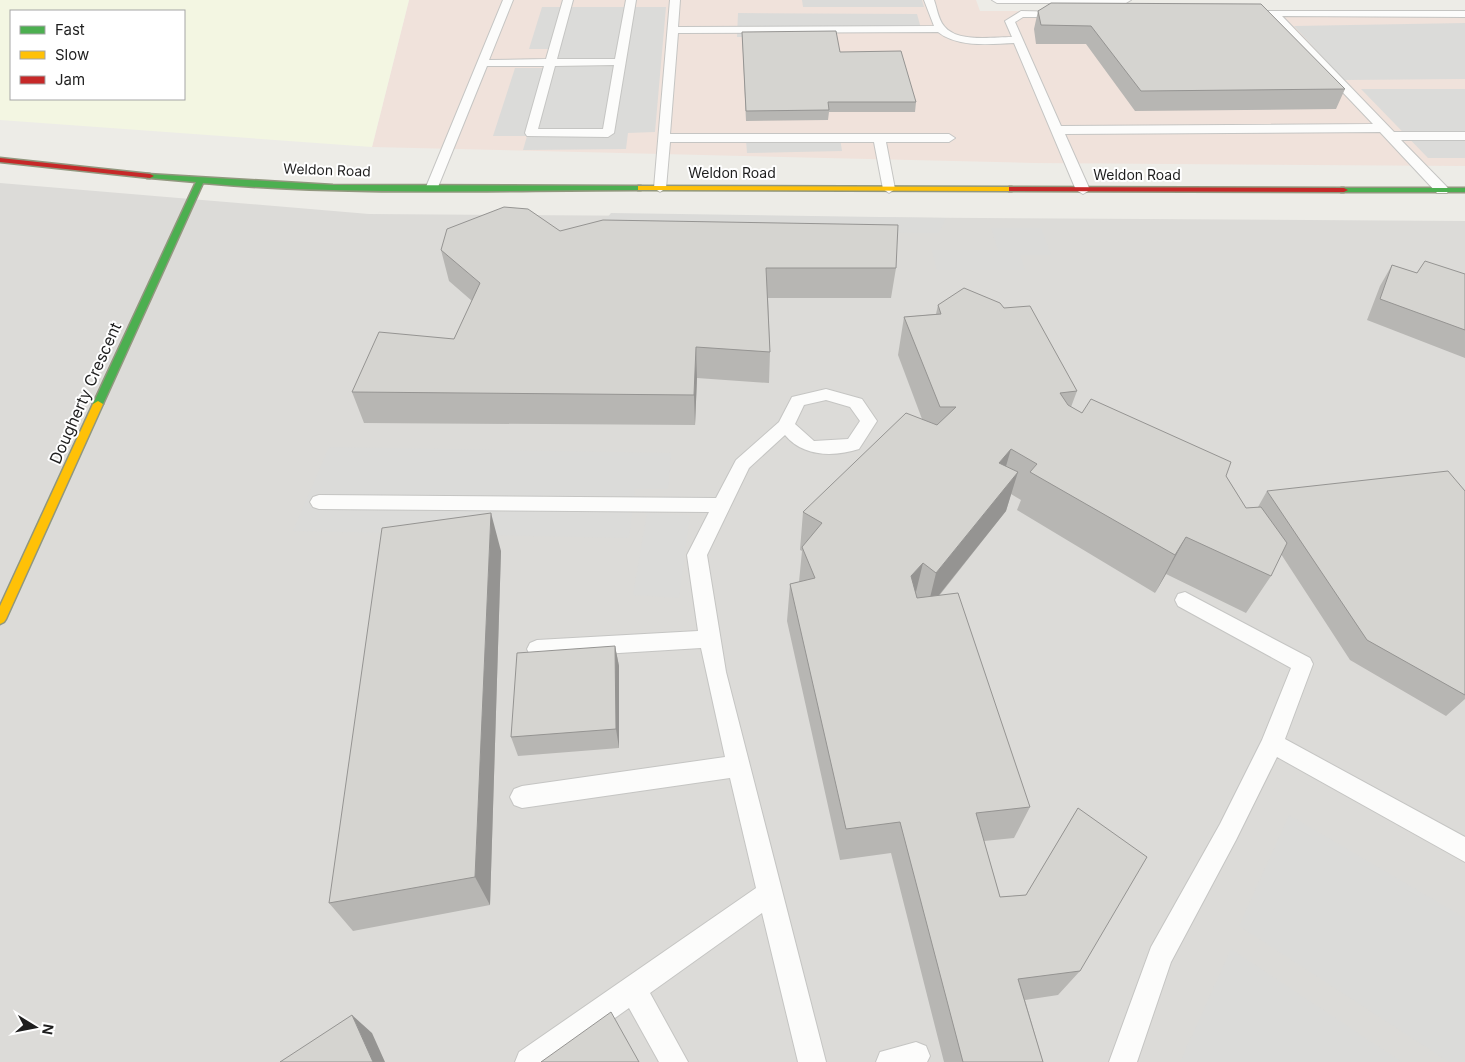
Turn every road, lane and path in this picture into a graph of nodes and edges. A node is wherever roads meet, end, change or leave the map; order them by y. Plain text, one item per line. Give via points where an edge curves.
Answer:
1 (508, 0) edge
2 (568, 0) edge
3 (631, 0) edge
4 (675, 0) edge
5 (929, 0) edge
6 (997, 0) edge
7 (1126, 0) edge
8 (1234, 13) edge
9 (1273, 13) junction
10 (1070, 14) edge
11 (1465, 14) edge
12 (940, 29) junction
13 (673, 30) junction
14 (1018, 40) junction
15 (550, 62) junction
16 (621, 62) junction
17 (483, 63) junction
18 (1057, 130) junction
19 (1387, 132) junction
20 (1465, 136) edge
21 (663, 138) junction
22 (879, 138) junction
23 (949, 138) dead end
24 (0, 160) edge
25 (200, 181) junction
26 (432, 187) junction
27 (660, 188) junction
28 (889, 189) junction
29 (1083, 190) junction
30 (1442, 190) junction
31 (1465, 190) edge
32 (786, 425) junction
33 (318, 502) dead end
34 (722, 505) junction
35 (1185, 600) dead end
36 (0, 619) edge
37 (710, 638) junction
38 (537, 649) dead end
39 (1272, 743) junction
40 (738, 766) junction
41 (522, 797) dead end
42 (1465, 850) edge
43 (770, 893) junction
44 (633, 990) junction
45 (916, 1056) dead end
46 (528, 1062) edge
47 (674, 1062) edge
48 (812, 1062) edge
49 (890, 1062) edge
50 (1123, 1062) edge

1 - 17 lane
2 - 15 lane
3 - 16 lane
4 - 13 lane
5 - 12 lane
6 - 7 lane
8 - 9 lane
9 - 11 lane
9 - 19 lane
10 - 14 lane via 1022,14 1010,21
12 - 13 lane
12 - 14 lane via 965,38
13 - 21 lane
14 - 18 lane
15 - 16 lane
15 - 16 lane via 531,134 608,133
15 - 17 lane
17 - 26 lane
18 - 19 lane
18 - 29 lane
19 - 20 lane
19 - 30 lane
21 - 22 lane
21 - 27 lane
22 - 23 lane
22 - 28 lane
24 - 25 street, Weldon Road
25 - 26 street, Weldon Road
25 - 36 street, Dougherty Crescent
26 - 27 street, Weldon Road
27 - 28 street, Weldon Road
28 - 29 street, Weldon Road
29 - 30 street, Weldon Road
30 - 31 street, Weldon Road
32 - 32 lane via 798,441 820,447 853,445 869,421 856,403 826,394 798,401
32 - 34 lane via 742,464
33 - 34 lane
34 - 37 lane via 697,555
35 - 39 lane via 1303,664
37 - 38 lane
37 - 40 lane
39 - 42 lane
39 - 50 lane via 1160,956
40 - 41 lane
40 - 43 lane
43 - 44 lane
43 - 48 lane
44 - 46 lane
44 - 47 lane
45 - 49 lane

